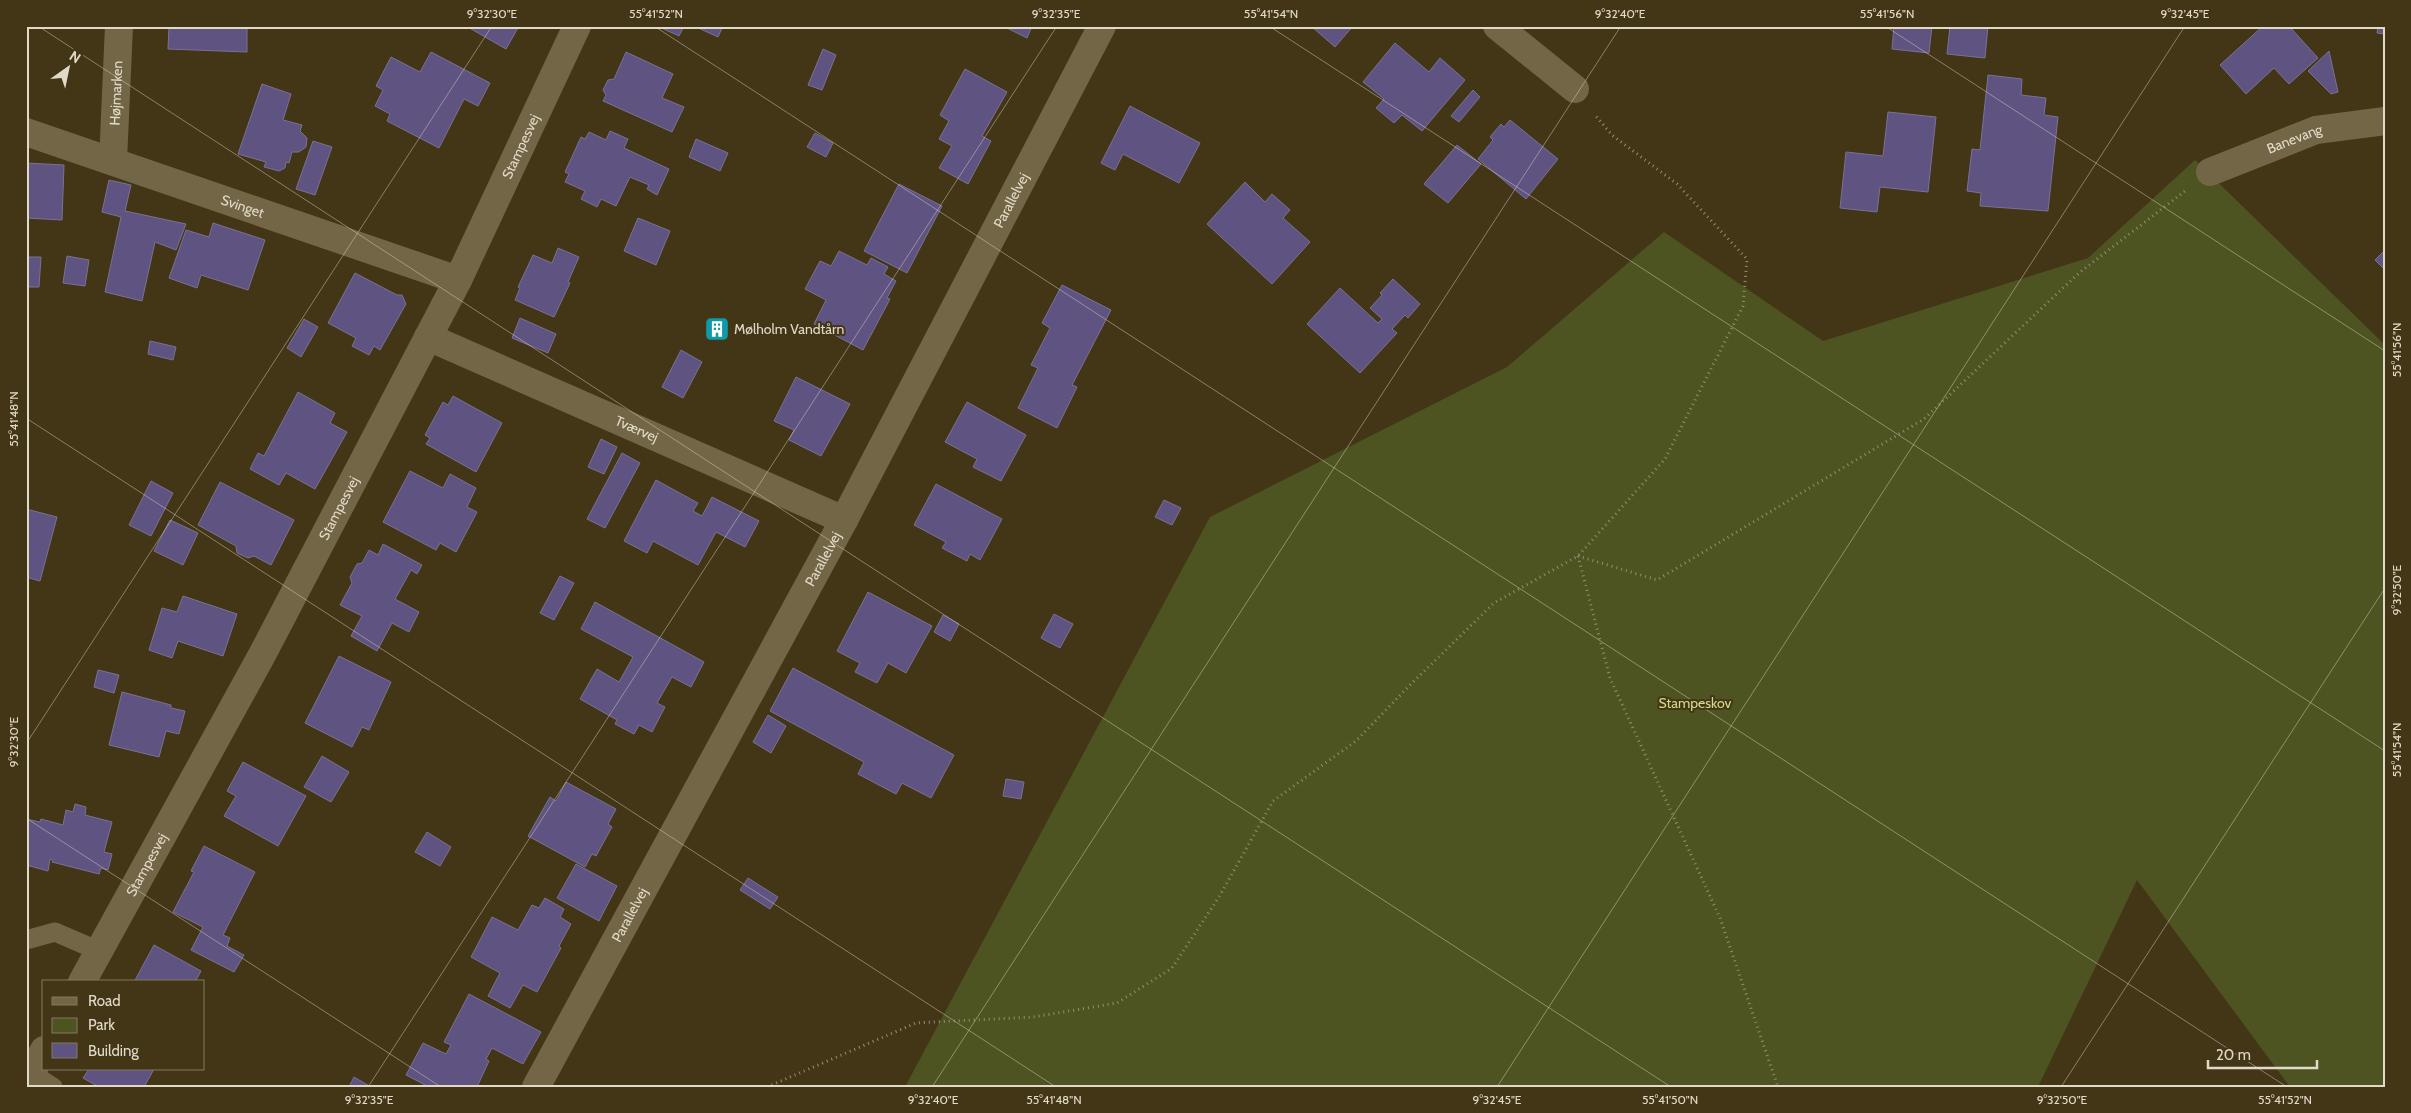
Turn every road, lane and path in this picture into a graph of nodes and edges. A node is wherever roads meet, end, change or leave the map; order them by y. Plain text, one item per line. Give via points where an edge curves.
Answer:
1 (119, 26) edge
2 (577, 26) edge
3 (1102, 26) edge
4 (1497, 26) edge
5 (1575, 89) joint
6 (2385, 121) edge
7 (26, 132) edge
8 (113, 161) junction
9 (2210, 172) joint
10 (458, 280) junction
11 (428, 337) junction
12 (844, 520) junction
13 (1578, 556) junction
14 (26, 940) edge
15 (99, 951) junction
16 (83, 980) edge
17 (42, 1059) edge
18 (37, 1081) edge
19 (536, 1087) edge
20 (767, 1087) edge
21 (1778, 1087) edge

1 - 8 street, Højmarken
2 - 10 street, Stampesvej
3 - 12 street, Parallelvej
4 - 5 street
5 - 13 path via 1612,135 1677,184 1747,259 1743,306 1665,459
6 - 9 street, Banevang via 2316,130
7 - 8 street, Svinget
8 - 10 street, Svinget
9 - 13 path via 2079,273 1924,419 1656,580
10 - 11 street, Stampesvej
11 - 12 street, Tværvej
11 - 15 street, Stampesvej via 263,653
12 - 19 street, Parallelvej
13 - 20 path via 1494,603 1356,741 1273,801 1219,897 1172,968 1117,1002 1033,1018 916,1023
13 - 21 path via 1610,678 1720,918
14 - 15 lane via 55,932
15 - 16 street, Stampesvej
17 - 18 street

